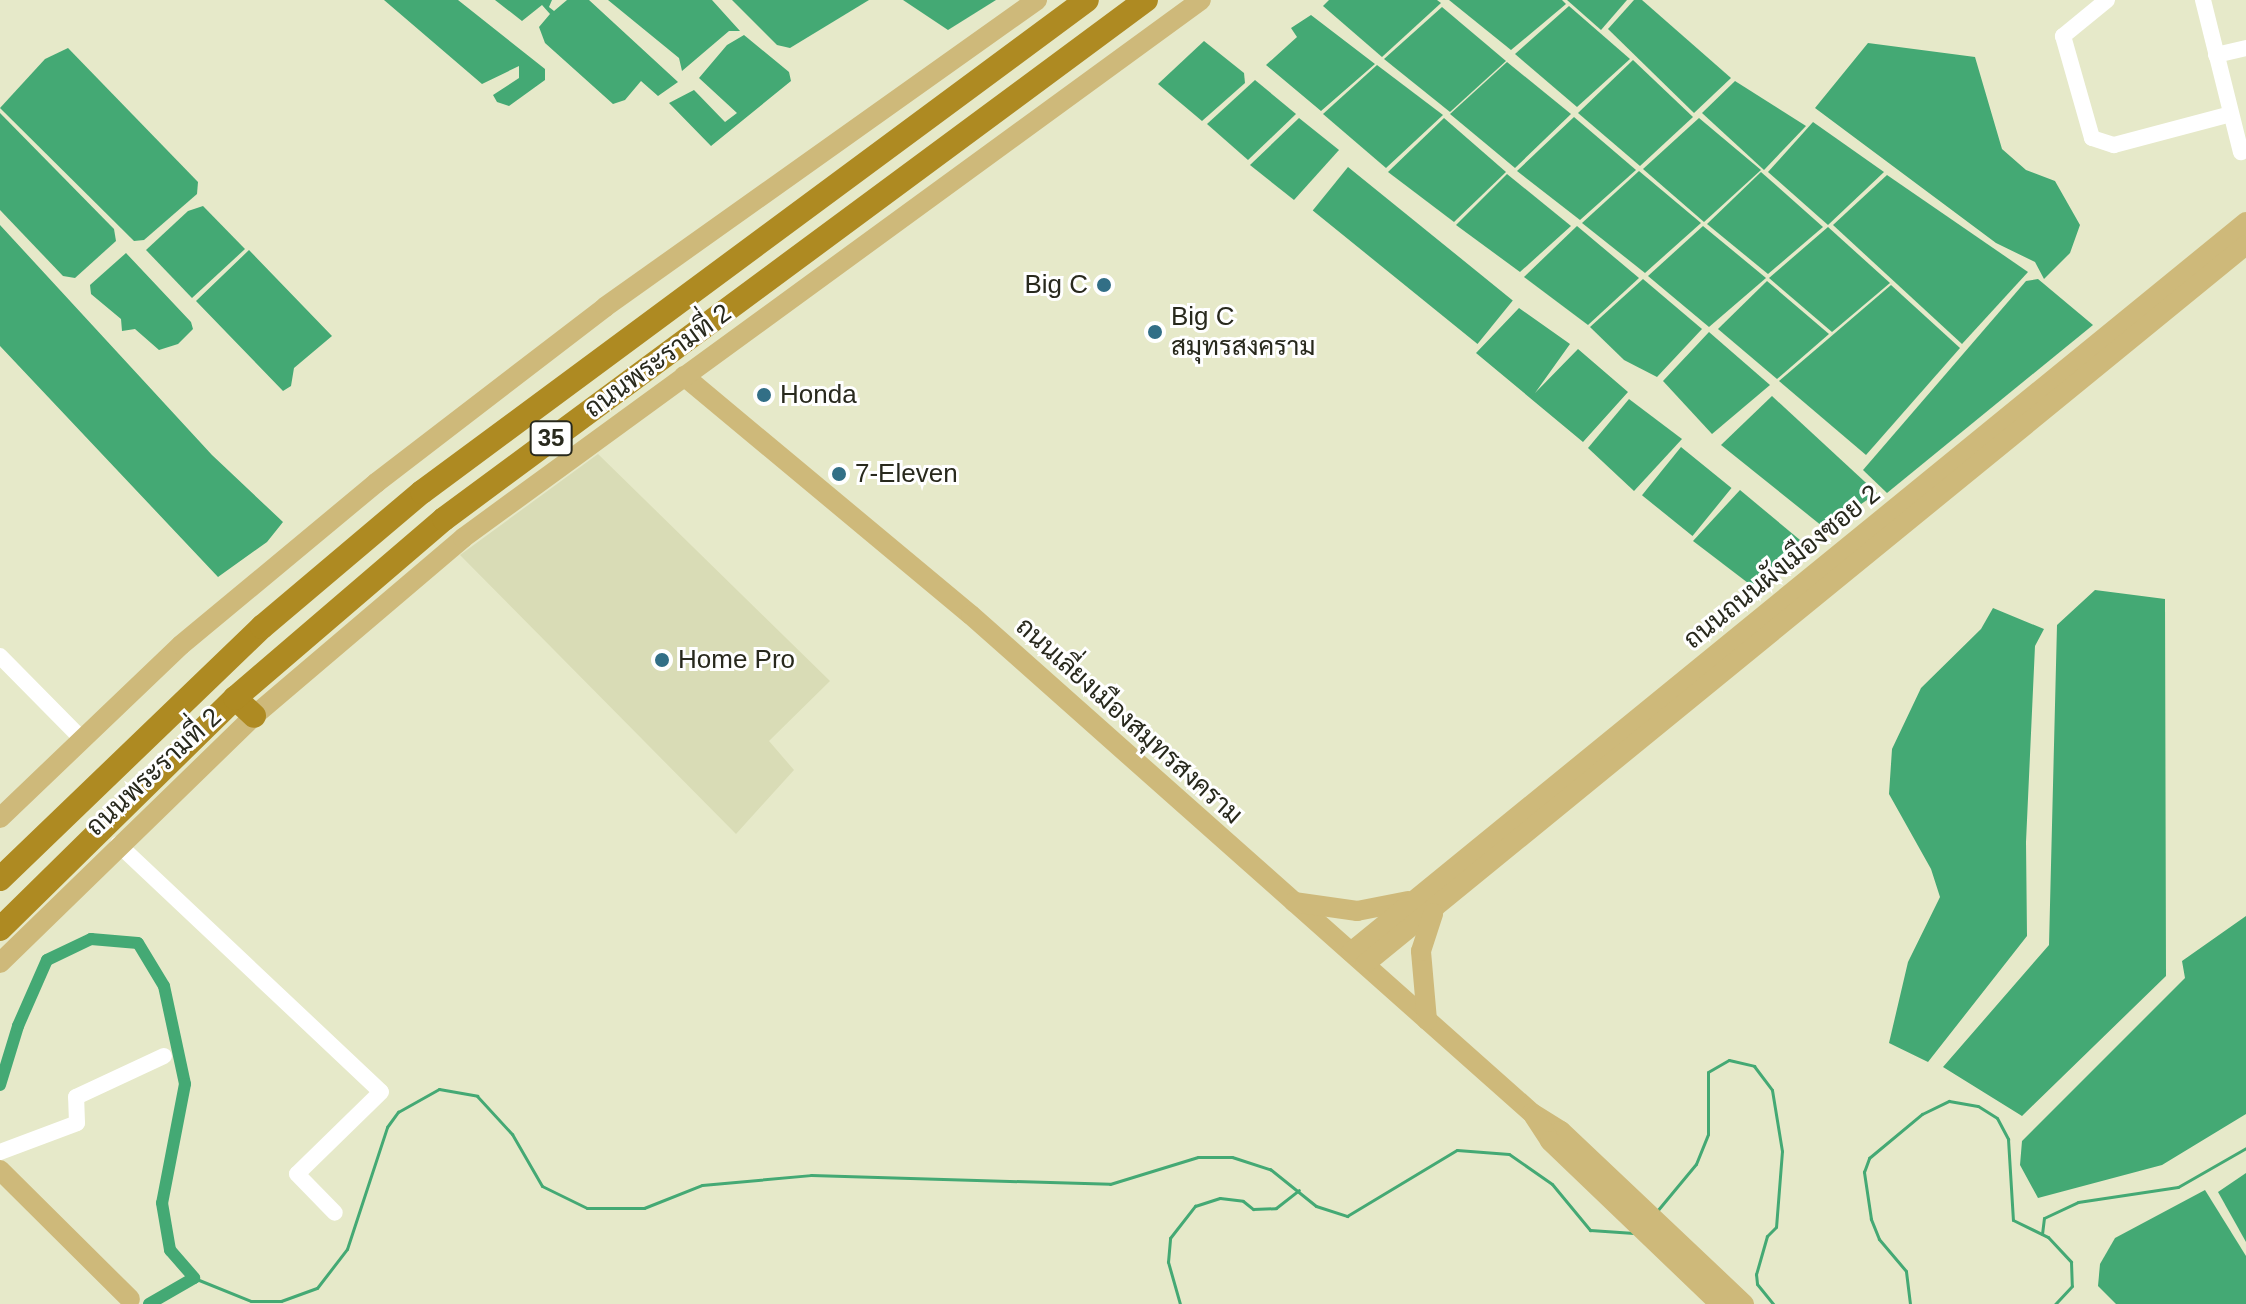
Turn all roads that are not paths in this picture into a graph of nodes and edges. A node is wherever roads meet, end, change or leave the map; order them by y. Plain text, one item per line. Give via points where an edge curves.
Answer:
1 (1037, 0) edge
2 (1087, 0) edge
3 (1146, 0) edge
4 (1201, 0) edge
5 (2107, 0) edge
6 (2203, 0) edge
7 (2246, 48) edge
8 (2216, 55) junction
9 (2231, 114) junction
10 (2241, 152) dead end
11 (2246, 222) edge
12 (2246, 245) edge
13 (684, 376) junction
14 (0, 656) edge
15 (235, 698) junction
16 (254, 716) junction
17 (81, 738) junction
18 (0, 818) edge
19 (118, 844) junction
20 (1460, 874) junction
21 (0, 879) edge
22 (1428, 901) junction
23 (1294, 902) junction
24 (0, 929) edge
25 (1358, 958) junction
26 (0, 963) edge
27 (1427, 1020) junction
28 (164, 1056) dead end
29 (0, 1152) edge
30 (0, 1170) edge
31 (335, 1213) dead end
32 (1661, 1237) junction
33 (130, 1299) dead end
34 (1720, 1304) edge
35 (1744, 1304) edge

1 - 17 main road via 605,307 376,483 192,635
2 - 21 highway, ถนนพระรามที่ 2 / 35 via 422,492 262,627
3 - 15 highway, ถนนพระรามที่ 2 / 35 via 444,519
4 - 13 main road, ถนนพระรามที่ 2 / 35
5 - 9 street via 2063,36 2092,138 2114,145
6 - 8 street
7 - 8 street
8 - 9 street
9 - 10 street
11 - 20 main road, ถนนถนนผังเมืองซอย 2
12 - 20 main road, ถนนถนนผังเมืองซอย 2
13 - 16 main road, ถนนพระรามที่ 2 / 35 via 463,538
13 - 23 main road, ถนนเลี่ยงเมืองสมุทรสงคราม via 971,615
14 - 17 street
15 - 16 highway
15 - 24 highway, ถนนพระรามที่ 2 / 35
16 - 19 main road, ถนนพระรามที่ 2 / 35
17 - 18 main road
19 - 26 main road, ถนนพระรามที่ 2 / 35
19 - 31 street via 381,1092 297,1174
20 - 22 main road, ถนนถนนผังเมืองซอย 2
22 - 23 main road via 1375,911
22 - 25 main road, ถนนถนนผังเมืองซอย 2
22 - 27 main road via 1421,951
23 - 25 main road, ถนนเลี่ยงเมืองสมุทรสงคราม
25 - 27 main road, ถนนเลี่ยงเมืองสมุทรสงคราม
27 - 32 main road, ถนนเลี่ยงเมืองสมุทรสงคราม via 1532,1113 1561,1131
28 - 29 street via 76,1097 77,1123
30 - 33 main road
32 - 34 main road, ถนนเลี่ยงเมืองสมุทรสงคราม
32 - 35 main road, ถนนเลี่ยงเมืองสมุทรสงคราม

